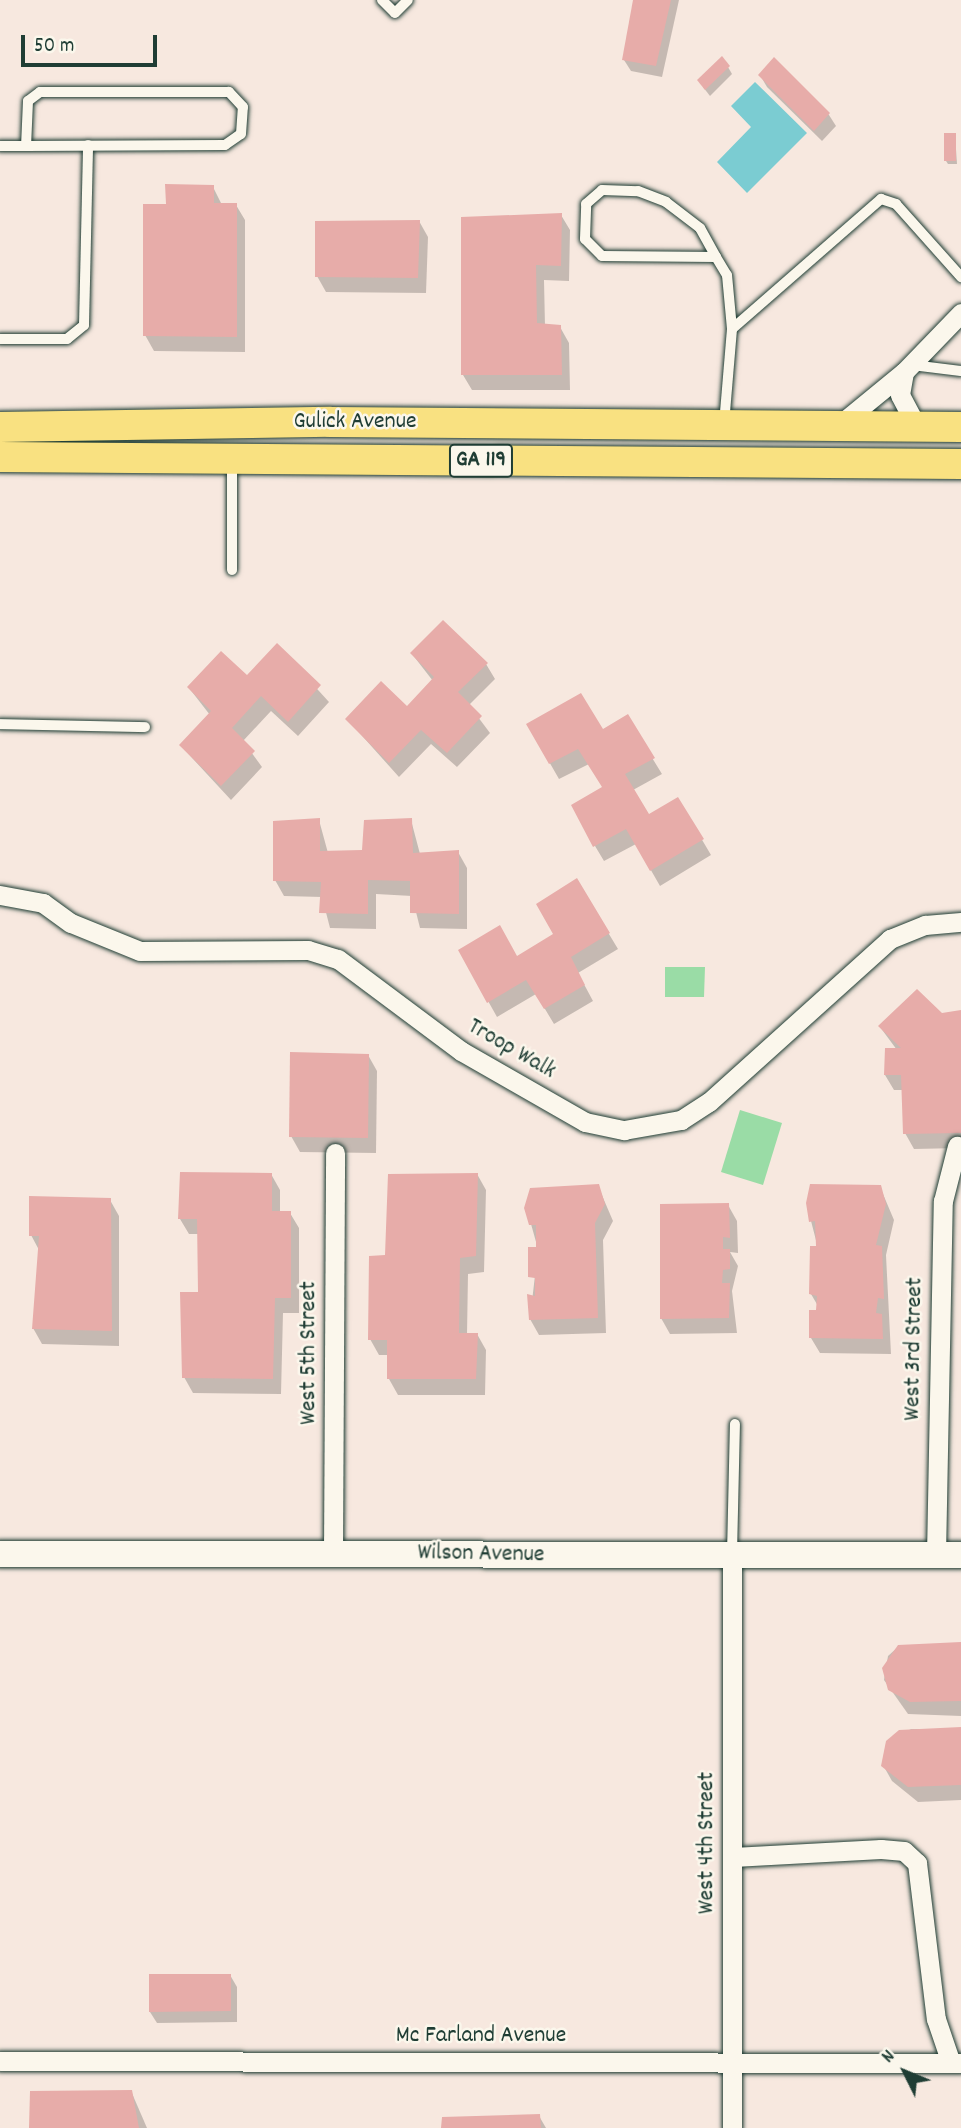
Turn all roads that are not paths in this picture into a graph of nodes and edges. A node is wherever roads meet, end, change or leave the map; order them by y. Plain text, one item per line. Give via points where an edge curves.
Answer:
1 (382, 0) edge
2 (408, 0) edge
3 (88, 145) junction
4 (0, 146) edge
5 (26, 146) junction
6 (716, 257) junction
7 (961, 277) edge
8 (961, 313) edge
9 (732, 329) junction
10 (0, 339) edge
11 (908, 368) junction
12 (961, 371) edge
13 (838, 426) junction
14 (0, 427) edge
15 (917, 427) junction
16 (961, 427) edge
17 (723, 428) junction
18 (0, 457) edge
19 (232, 459) junction
20 (961, 464) edge
21 (232, 570) dead end
22 (0, 723) edge
23 (145, 727) dead end
24 (0, 895) edge
25 (961, 922) edge
26 (957, 1146) dead end
27 (335, 1153) dead end
28 (736, 1424) dead end
29 (0, 1554) edge
30 (333, 1554) junction
31 (948, 1555) edge
32 (732, 1558) junction
33 (733, 1857) junction
34 (0, 2061) edge
35 (732, 2061) junction
36 (956, 2063) edge
37 (732, 2128) edge

1 - 2 lane via 395,13
3 - 5 lane
3 - 5 lane via 225,145 241,134 243,107 229,93 40,93 28,101
3 - 10 lane via 84,325 67,339
4 - 5 lane
6 - 6 lane via 700,228 666,202 638,191 602,190 586,204 585,239 602,256
6 - 9 lane via 727,275
7 - 9 lane via 896,204 881,199
8 - 11 street
9 - 17 lane
11 - 12 lane
11 - 13 street
11 - 15 street via 900,395
13 - 15 main road, Gulick Avenue / GA 119
13 - 17 main road, Gulick Avenue / GA 119
14 - 17 main road, Gulick Avenue / GA 119 via 330,422
15 - 16 main road, Gulick Avenue / GA 119
18 - 19 main road, Gulick Avenue / GA 119
19 - 20 main road, Gulick Avenue / GA 119
19 - 21 lane
22 - 23 lane
24 - 25 street, Troop Walk via 43,903 71,923 140,951 308,950 338,959 461,1051 584,1122 624,1130 681,1120 709,1102 890,939 925,925
26 - 31 street, West 3rd Street via 943,1200
27 - 30 street, West 5th Street
28 - 32 lane
29 - 30 street, Wilson Avenue
30 - 32 street, Wilson Avenue
31 - 32 street, Wilson Avenue
32 - 33 street, West 4th Street
33 - 35 street, West 4th Street
33 - 36 street via 881,1849 904,1852 918,1863 936,2019
34 - 35 street, Mc Farland Avenue
35 - 36 street, Mc Farland Avenue
35 - 37 street, West 4th Street

